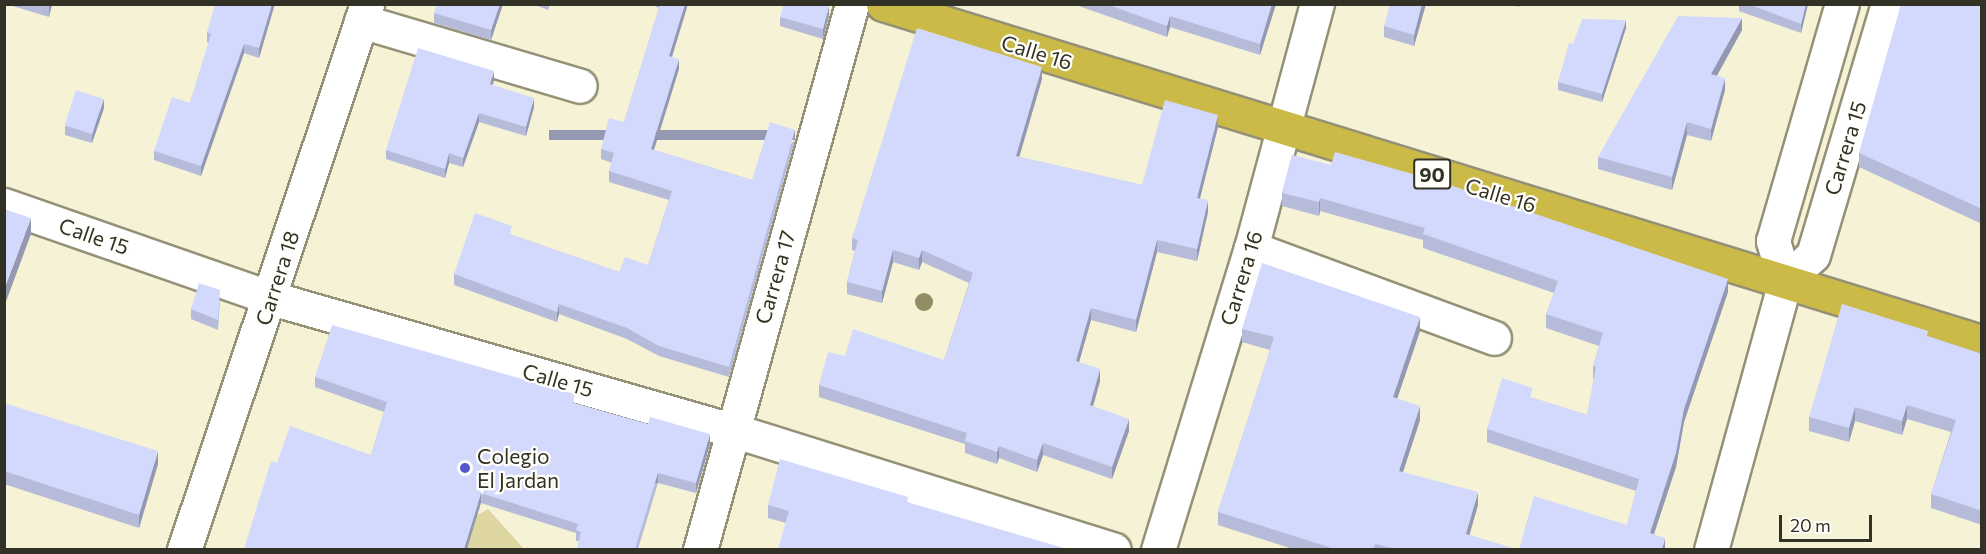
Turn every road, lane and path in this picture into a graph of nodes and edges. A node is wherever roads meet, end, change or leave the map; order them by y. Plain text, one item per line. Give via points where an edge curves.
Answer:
1 (852, 4) edge
2 (883, 4) edge
3 (1317, 4) edge
4 (1842, 4) edge
5 (1888, 4) edge
6 (364, 13) edge
7 (580, 86) dead end
8 (1283, 128) junction
9 (4, 205) edge
10 (1251, 248) junction
11 (1785, 281) junction
12 (271, 298) junction
13 (1494, 338) dead end
14 (1982, 342) edge
15 (732, 429) junction
16 (184, 549) edge
17 (700, 549) edge
18 (1114, 549) edge
19 (1158, 549) edge
20 (1711, 549) edge

1 - 15 street, Carrera 17
2 - 8 highway, Calle 16 / 90
3 - 8 street, Carrera 16
4 - 11 street, Carrera 15 via 1773,241
5 - 11 street, Carrera 15 via 1813,255
6 - 7 street
6 - 12 street, Carrera 18
8 - 10 street, Carrera 16
8 - 11 highway, Calle 16 / 90
9 - 12 street, Calle 15
10 - 13 street
10 - 19 street, Carrera 16
11 - 14 highway, Calle 16 / 90
11 - 20 street
12 - 15 street, Calle 15
12 - 16 street, Carrera 18
15 - 17 street, Carrera 17
15 - 18 street, Calle 15

